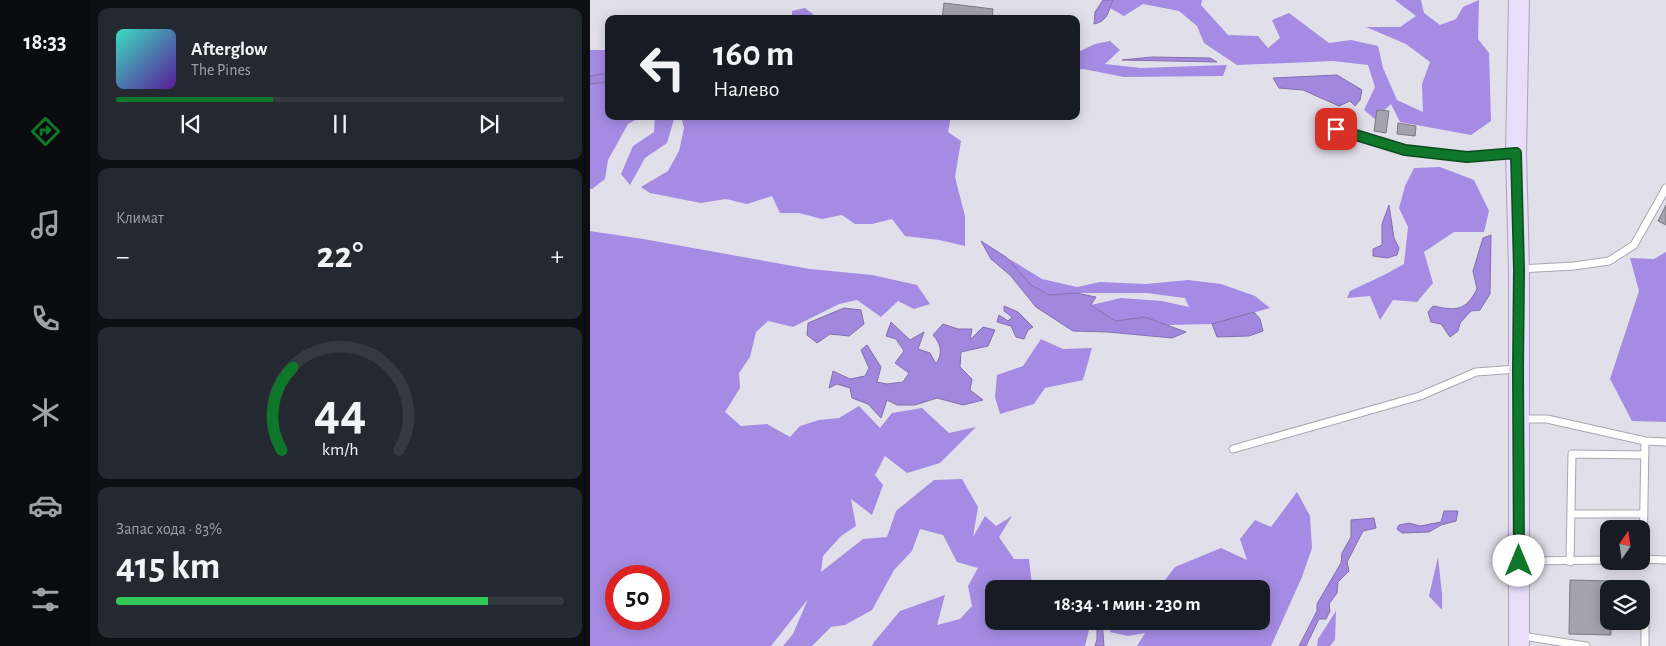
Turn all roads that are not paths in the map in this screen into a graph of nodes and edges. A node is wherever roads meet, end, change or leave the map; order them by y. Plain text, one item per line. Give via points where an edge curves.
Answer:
1 (1514, 0) edge
2 (1519, 10) edge
3 (1336, 129) dead end
4 (1516, 153) junction
5 (1666, 188) edge
6 (1519, 269) junction
7 (1518, 369) junction
8 (1519, 419) junction
9 (1645, 441) junction
10 (1666, 442) edge
11 (1233, 449) dead end
12 (1645, 455) junction
13 (1571, 514) junction
14 (1644, 514) junction
15 (1644, 520) edge
16 (1650, 559) edge
17 (1600, 560) edge
18 (1666, 560) edge
19 (1519, 561) junction
20 (1570, 562) junction
21 (1646, 630) edge
22 (1519, 641) edge
23 (1586, 646) edge
24 (1646, 646) edge

1 - 2 main road
2 - 4 main road
3 - 4 lane via 1405,150 1467,157
4 - 6 main road
5 - 6 lane via 1634,245 1609,261
6 - 7 main road
7 - 8 main road
7 - 11 lane via 1476,372 1420,396
8 - 9 lane via 1547,419
8 - 19 main road
9 - 10 lane
9 - 12 lane
12 - 13 lane via 1572,454
12 - 14 lane
13 - 14 lane
13 - 20 lane
14 - 15 lane
16 - 18 lane
17 - 20 lane
19 - 20 lane
19 - 22 main road
21 - 24 lane
22 - 23 lane

